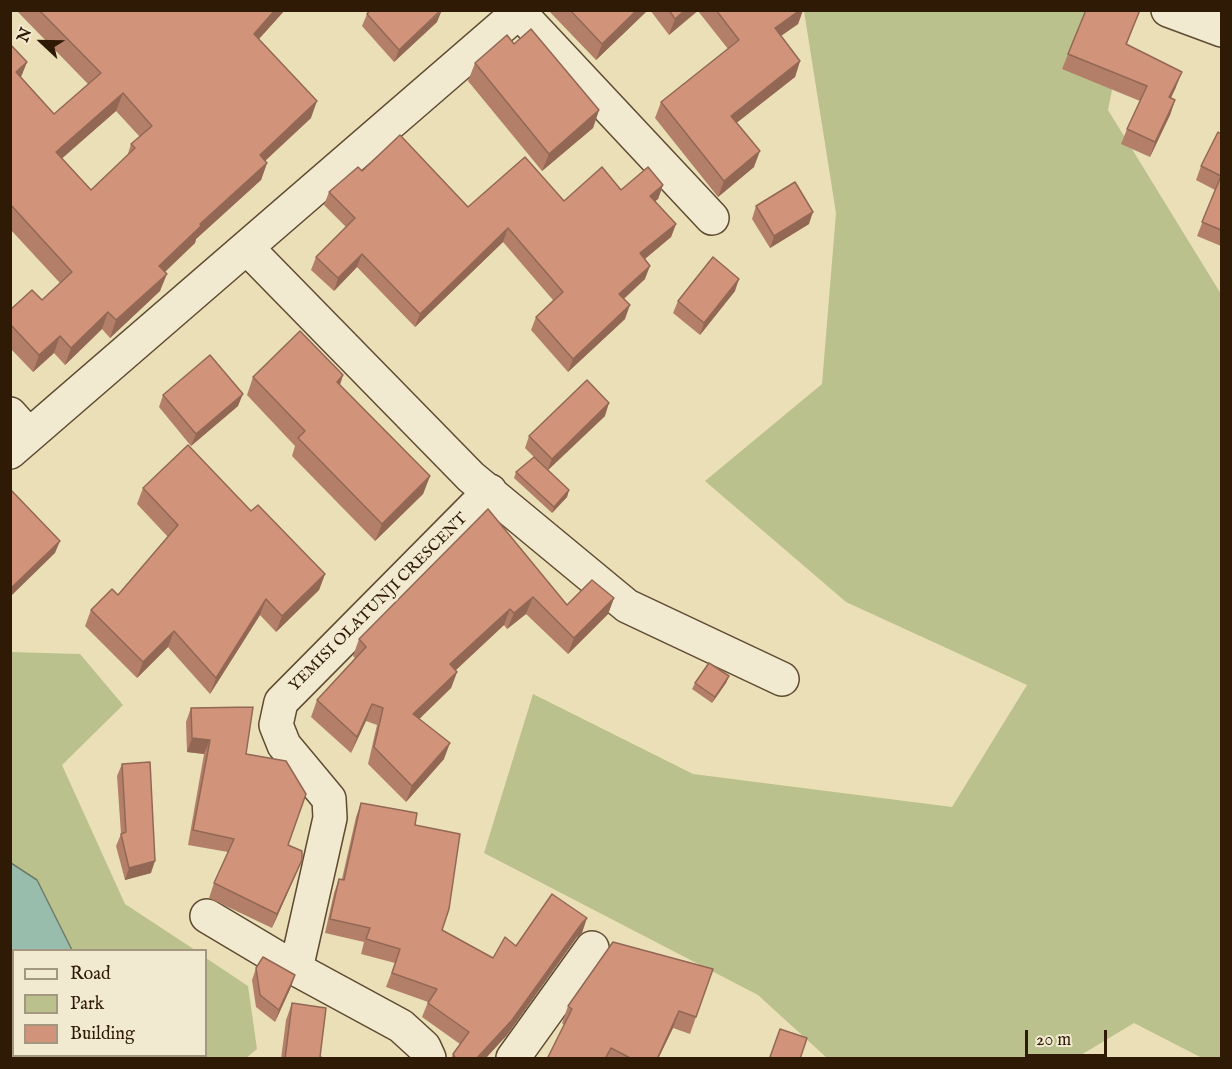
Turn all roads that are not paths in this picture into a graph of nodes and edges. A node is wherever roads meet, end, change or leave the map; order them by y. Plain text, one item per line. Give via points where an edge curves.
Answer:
1 (1168, 10) edge
2 (520, 11) edge
3 (1221, 30) edge
4 (712, 219) dead end
5 (247, 248) junction
6 (17, 434) edge
7 (490, 491) junction
8 (782, 679) dead end
9 (207, 916) dead end
10 (592, 948) dead end
11 (296, 969) junction
12 (429, 1059) edge
13 (513, 1059) edge

1 - 3 street
2 - 4 street
2 - 5 street
5 - 6 street
5 - 7 street via 463,469
7 - 8 street via 627,606
7 - 11 street, YEMISI OLATUNJI CRESCENT via 281,702 276,725 284,745 329,799 330,818
9 - 11 street
10 - 13 street
11 - 12 street via 401,1026 424,1047

